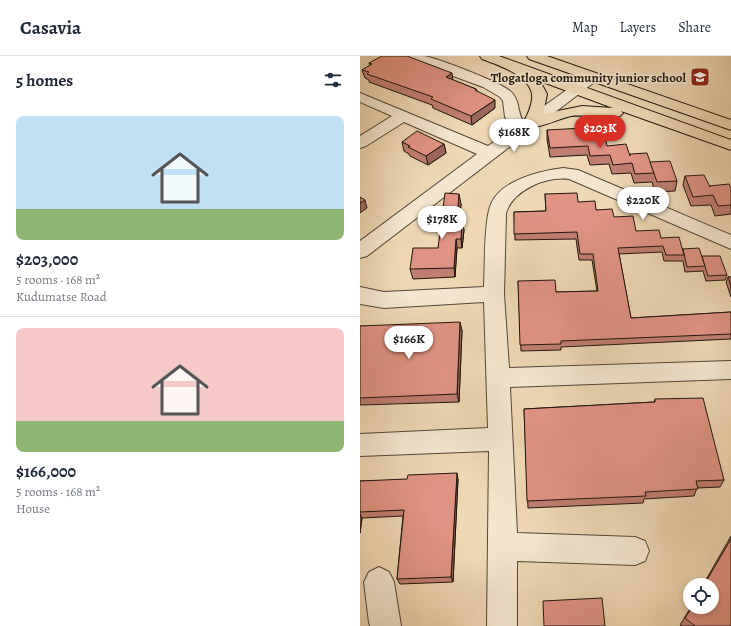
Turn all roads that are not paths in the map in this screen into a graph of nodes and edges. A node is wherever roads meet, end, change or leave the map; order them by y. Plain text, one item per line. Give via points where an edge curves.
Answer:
1 (412, 56) edge
2 (487, 56) edge
3 (534, 56) edge
4 (510, 64) junction
5 (594, 77) junction
6 (576, 90) junction
7 (360, 97) edge
8 (403, 116) junction
9 (676, 125) junction
10 (731, 125) edge
11 (526, 126) junction
12 (360, 143) edge
13 (731, 145) edge
14 (489, 153) junction
15 (731, 242) edge
16 (360, 251) edge
17 (494, 294) junction
18 (360, 295) edge
19 (731, 370) edge
20 (499, 378) junction
21 (501, 439) junction
22 (360, 445) edge
23 (503, 547) junction
24 (635, 551) dead end
25 (379, 582) dead end
26 (386, 626) edge
27 (502, 626) edge

1 - 11 street via 488,84 505,94 510,101 511,114
2 - 4 main road
3 - 5 main road
4 - 6 main road
4 - 11 main road via 535,83 540,93 540,102
5 - 6 street
5 - 10 main road
6 - 9 main road
6 - 11 street
7 - 8 street
8 - 12 street
8 - 14 street
9 - 11 main road via 638,116 584,110 561,113
9 - 13 main road
11 - 14 street
14 - 16 street
15 - 17 street via 572,174 541,176 508,193 500,203 497,213
17 - 18 street via 384,300
17 - 20 street
19 - 20 street
20 - 21 street
21 - 22 street
21 - 23 street
23 - 24 street
23 - 27 street
25 - 26 street

